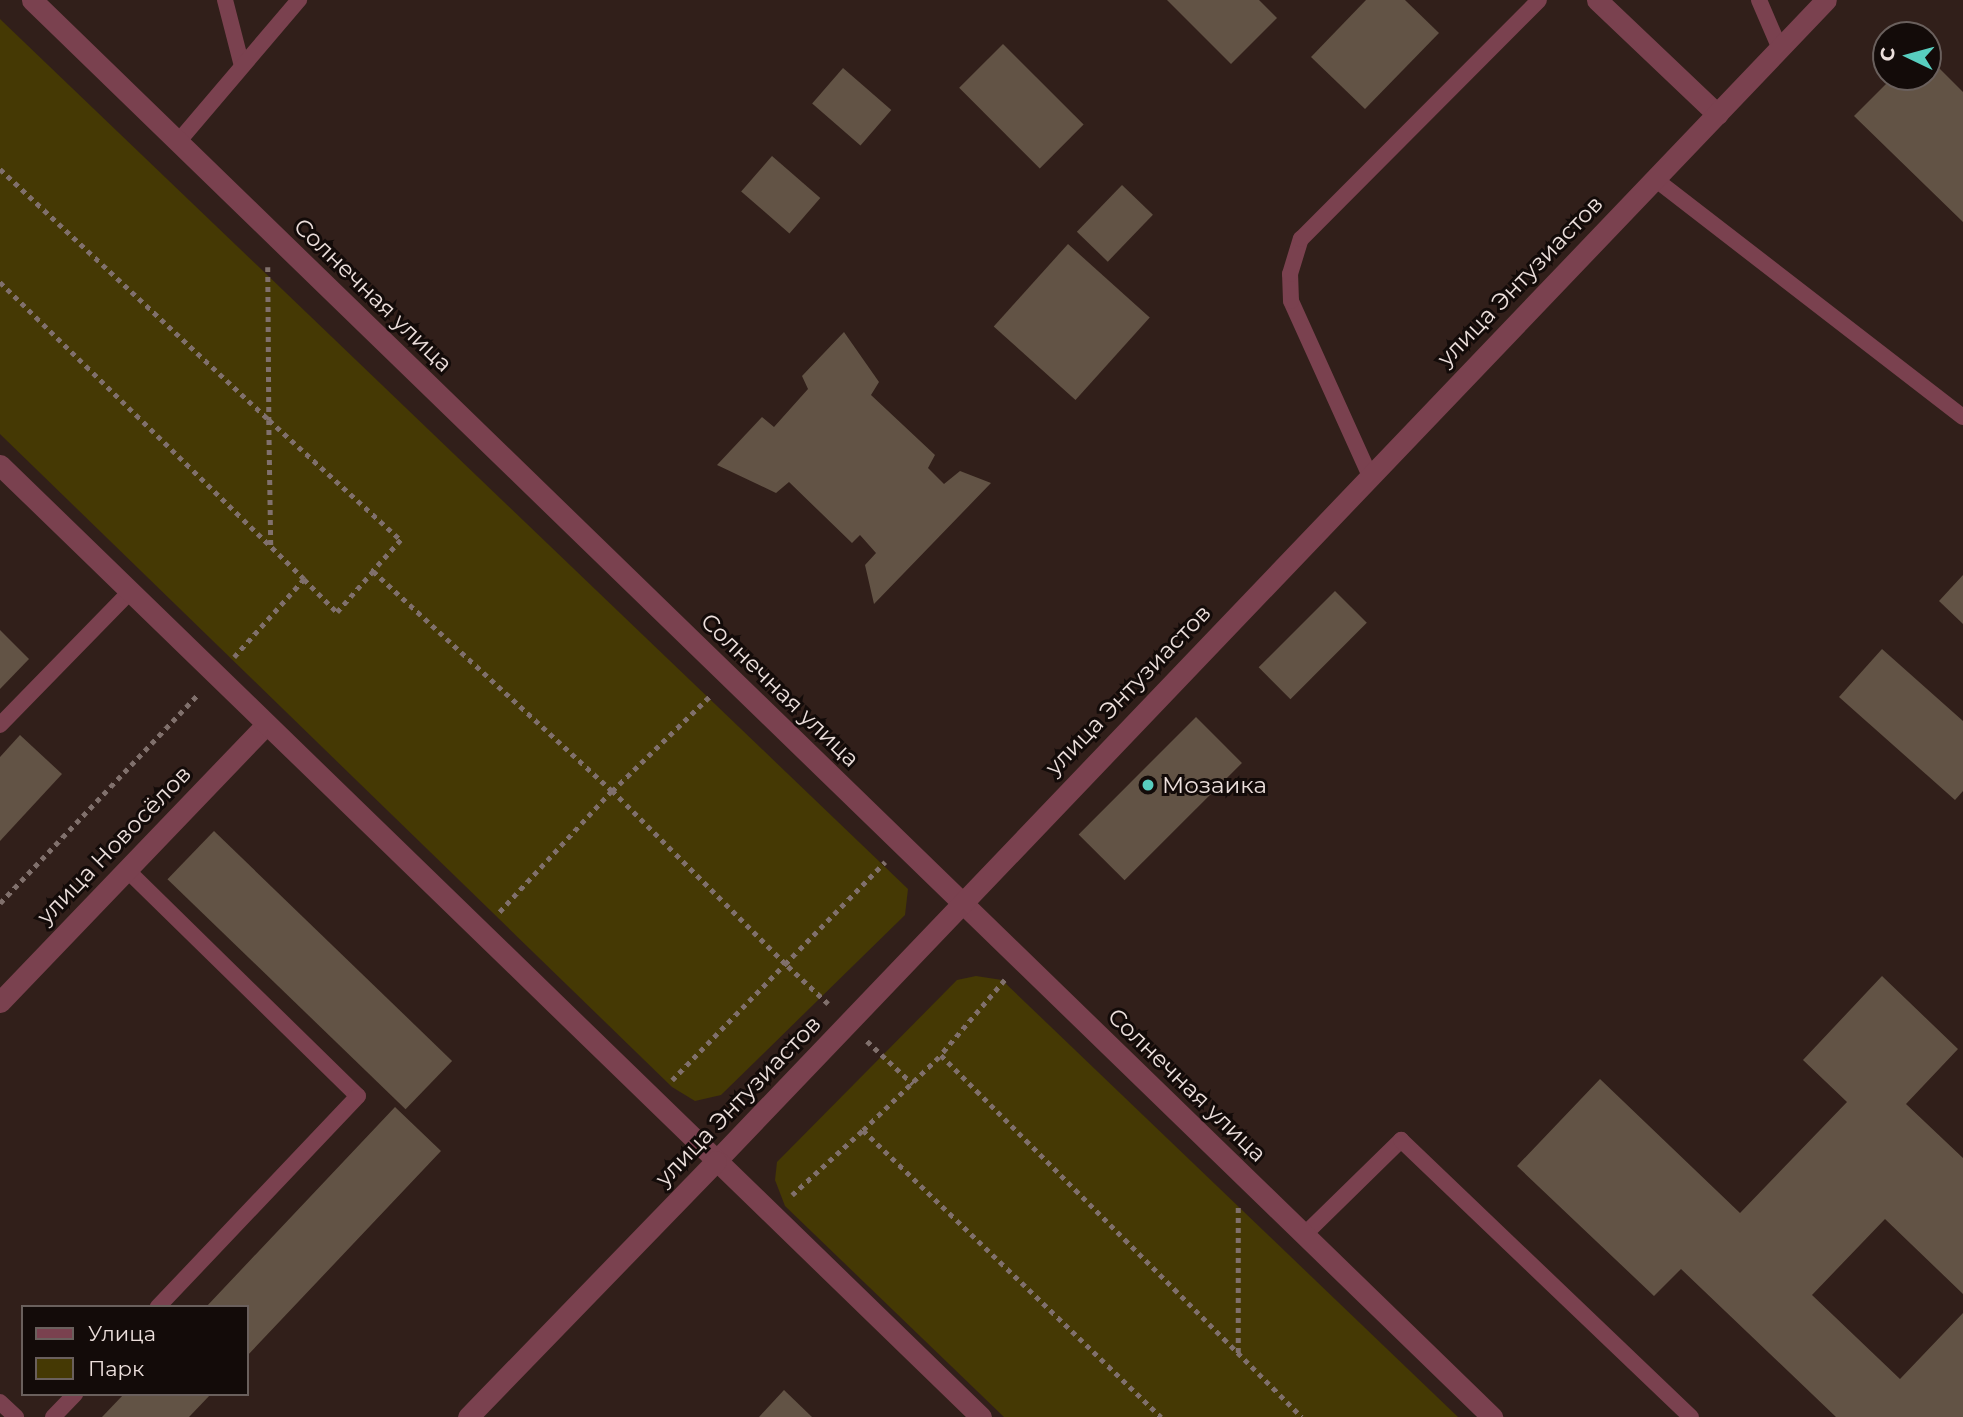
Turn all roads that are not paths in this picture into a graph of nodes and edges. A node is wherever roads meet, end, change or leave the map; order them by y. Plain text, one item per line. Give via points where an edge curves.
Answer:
1 (32, 0) edge
2 (225, 0) edge
3 (299, 0) edge
4 (1539, 0) edge
5 (1597, 0) edge
6 (1759, 0) edge
7 (1826, 0) edge
8 (1780, 49) junction
9 (242, 66) junction
10 (1717, 114) junction
11 (178, 142) junction
12 (1655, 179) junction
13 (1963, 417) edge
14 (0, 466) edge
15 (1370, 476) junction
16 (130, 592) junction
17 (267, 724) junction
18 (0, 725) edge
19 (127, 870) junction
20 (961, 902) junction
21 (0, 1002) edge
22 (716, 1161) junction
23 (1304, 1235) junction
24 (160, 1305) edge
25 (73, 1396) edge
26 (0, 1402) edge
27 (16, 1417) edge
28 (53, 1417) edge
29 (468, 1417) edge
30 (981, 1417) edge
31 (1492, 1417) edge
32 (1691, 1417) edge

1 - 11 street, Солнечная улица
2 - 9 lane
3 - 9 lane
4 - 15 lane via 1301,239 1290,274 1291,301
5 - 10 street
6 - 8 lane
7 - 8 street, улица Энтузиастов
8 - 10 street, улица Энтузиастов
9 - 11 lane
10 - 12 street, улица Энтузиастов
11 - 20 street, Солнечная улица
12 - 13 lane
12 - 15 street, улица Энтузиастов
14 - 16 street
15 - 20 street, улица Энтузиастов
16 - 17 street
16 - 18 lane
17 - 19 street, улица Новосёлов
17 - 22 street
19 - 21 street, улица Новосёлов
19 - 24 lane via 358,1096
20 - 22 street, улица Энтузиастов
20 - 23 street, Солнечная улица
22 - 29 street, улица Энтузиастов
22 - 30 street
23 - 31 street, Солнечная улица
23 - 32 lane via 1401,1140
25 - 28 lane
26 - 27 lane

